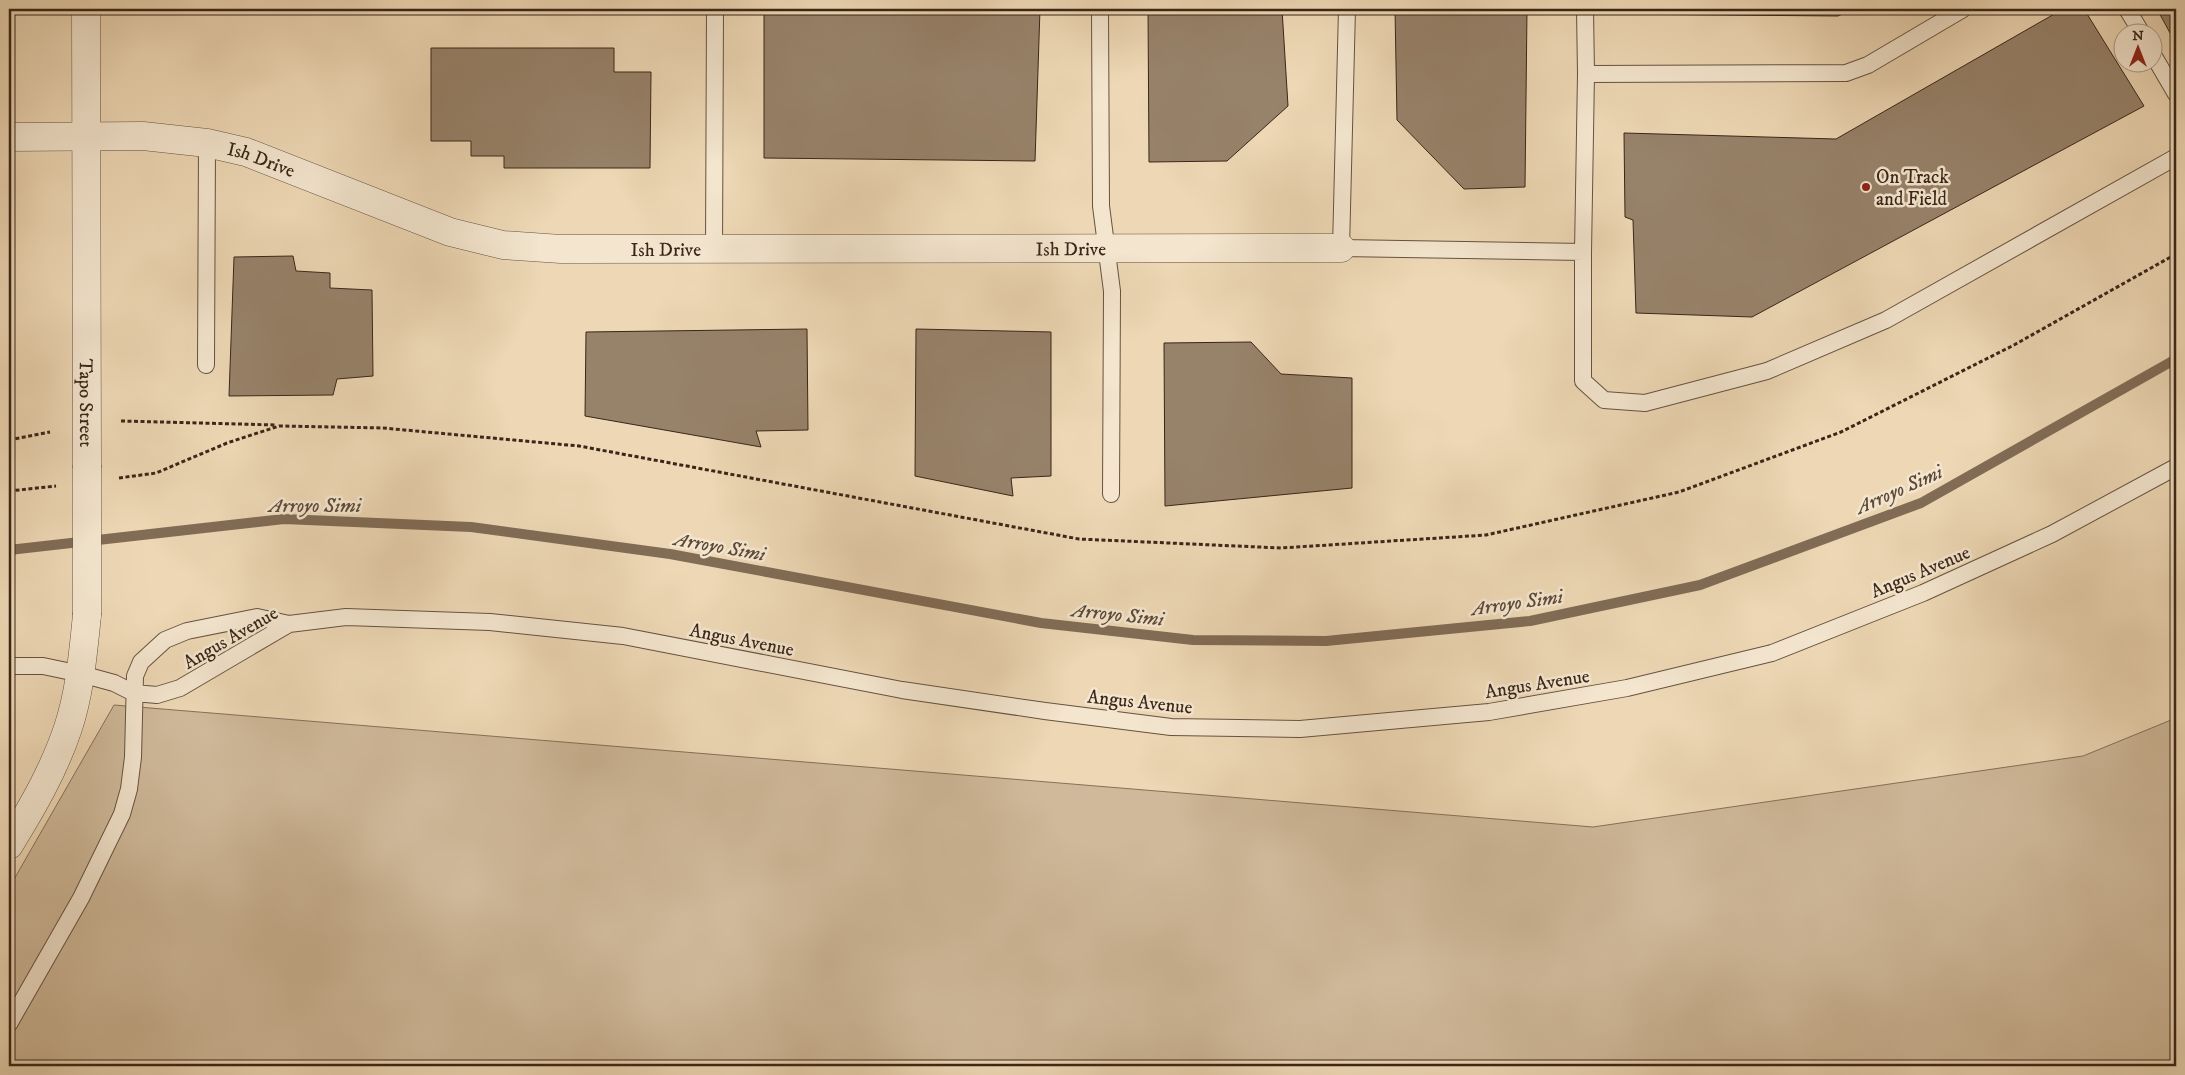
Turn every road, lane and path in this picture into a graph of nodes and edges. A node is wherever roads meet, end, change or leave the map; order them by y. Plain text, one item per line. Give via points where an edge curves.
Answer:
1 (86, 9) edge
2 (715, 9) edge
3 (1100, 9) edge
4 (1347, 9) edge
5 (1585, 9) edge
6 (1963, 9) edge
7 (2127, 9) edge
8 (2135, 22) edge
9 (2162, 70) edge
10 (1586, 74) junction
11 (2176, 94) edge
12 (9, 137) edge
13 (86, 137) junction
14 (207, 144) junction
15 (2176, 157) edge
16 (1341, 248) junction
17 (1107, 249) junction
18 (714, 250) junction
19 (1583, 252) junction
20 (206, 365) dead end
21 (121, 420) dead end
22 (279, 426) dead end
23 (50, 432) dead end
24 (9, 440) edge
25 (2176, 467) edge
26 (1111, 494) dead end
27 (289, 624) junction
28 (9, 666) edge
29 (81, 674) junction
30 (134, 693) junction
31 (9, 845) edge
32 (9, 1024) edge

1 - 13 street, Tapo Street
2 - 18 lane
3 - 17 lane via 1101,206
4 - 16 lane
5 - 10 lane
6 - 10 lane via 1868,65 1846,73
7 - 8 lane
9 - 11 lane
10 - 19 lane
12 - 13 street, Ish Drive
13 - 14 street, Ish Drive via 143,136
13 - 29 street, Tapo Street, bridge via 87,614
14 - 18 street, Ish Drive via 246,152 450,232 503,245 561,249
14 - 20 lane
15 - 19 lane via 1886,320 1767,371 1645,403 1604,400 1583,381
16 - 17 street, Ish Drive
16 - 19 lane
17 - 18 street, Ish Drive
17 - 26 lane via 1112,291
21 - 22 path
23 - 24 path
25 - 27 lane, Angus Avenue via 2052,534 1923,593 1772,653 1627,688 1489,712 1300,729 1171,727 1045,711 902,690 623,636 490,622 346,617
27 - 30 lane, Angus Avenue via 180,688 157,695
27 - 30 lane via 257,617 186,631 165,640 141,662 135,676
28 - 29 lane, Angus Avenue via 43,666
29 - 30 lane, Angus Avenue via 114,683
29 - 31 street, Tapo Street via 68,728 43,790
30 - 32 lane via 133,757 122,814 81,898

